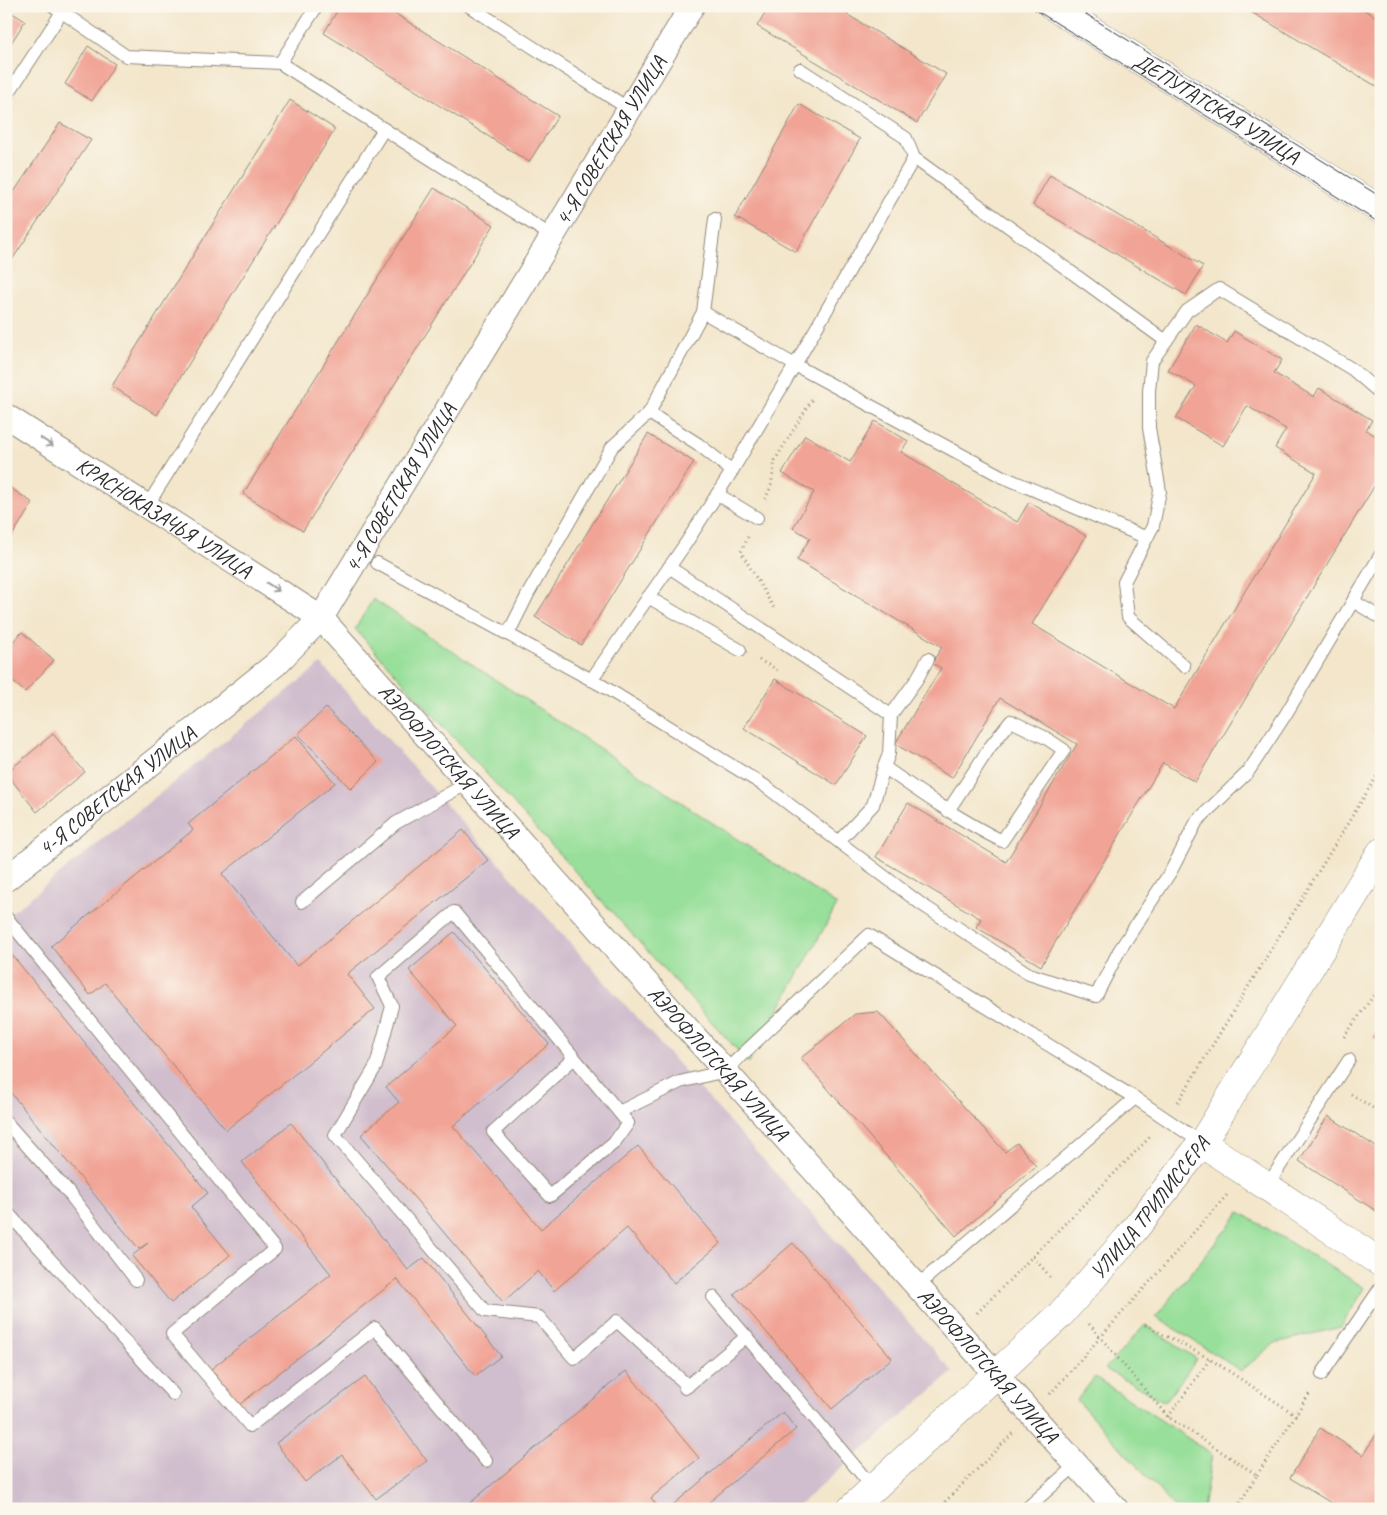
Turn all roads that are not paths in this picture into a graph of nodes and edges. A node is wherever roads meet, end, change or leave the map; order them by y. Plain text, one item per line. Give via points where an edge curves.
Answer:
1 (317, 6) edge
2 (469, 6) edge
3 (692, 6) edge
4 (1052, 6) edge
5 (60, 8) edge
6 (280, 63) junction
7 (800, 69) dead end
8 (6, 97) edge
9 (629, 109) junction
10 (384, 129) junction
11 (914, 158) junction
12 (1381, 210) edge
13 (715, 219) dead end
14 (552, 236) junction
15 (703, 312) junction
16 (1166, 341) junction
17 (795, 365) junction
18 (1381, 394) edge
19 (649, 413) junction
20 (6, 416) edge
21 (732, 471) junction
22 (717, 494) junction
23 (147, 506) junction
24 (757, 518) road end
25 (1147, 538) junction
26 (1381, 554) edge
27 (377, 562) dead end
28 (669, 567) junction
29 (648, 597) junction
30 (1354, 601) junction
31 (321, 618) junction
32 (1381, 618) edge
33 (508, 634) junction
34 (740, 650) dead end
35 (928, 659) dead end
36 (1184, 666) dead end
37 (591, 680) junction
38 (891, 715) junction
39 (884, 767) junction
40 (468, 783) junction
41 (948, 811) junction
42 (839, 841) junction
43 (1381, 852) edge
44 (6, 879) edge
45 (302, 902) dead end
46 (6, 918) edge
47 (11, 933) edge
48 (574, 1058) junction
49 (1349, 1060) dead end
50 (725, 1071) junction
51 (1135, 1098) junction
52 (619, 1112) junction
53 (6, 1122) edge
54 (1202, 1143) junction
55 (1256, 1180) junction
56 (6, 1211) edge
57 (1381, 1263) edge
58 (136, 1280) dead end
59 (918, 1285) junction
60 (1381, 1287) edge
61 (713, 1297) dead end
62 (747, 1336) junction
63 (998, 1374) junction
64 (1322, 1374) road end
65 (173, 1394) dead end
66 (486, 1461) dead end
67 (1078, 1464) junction
68 (874, 1489) junction
69 (851, 1509) edge
70 (1026, 1509) edge
71 (1116, 1509) edge

1 - 6 lane
2 - 9 lane
3 - 9 street, 4-Я СОВЕТСКАЯ УЛИЦА
4 - 12 street, ДЕПУТАТСКАЯ УЛИЦА
5 - 6 lane via 126,56
5 - 8 lane
6 - 10 lane
7 - 11 lane via 906,138
9 - 14 street, 4-Я СОВЕТСКАЯ УЛИЦА
10 - 14 lane
10 - 23 lane
11 - 16 lane
11 - 17 lane
13 - 15 lane
14 - 31 street, 4-Я СОВЕТСКАЯ УЛИЦА
15 - 17 lane
15 - 19 lane
16 - 18 lane via 1188,311 1218,289 1352,369
16 - 25 lane via 1152,361 1149,391 1149,428 1160,491 1153,526
17 - 21 lane
17 - 25 lane via 1001,476
19 - 21 lane via 698,444
19 - 33 lane via 612,447
20 -> 23 street, КРАСНОКАЗАЧЬЯ УЛИЦА
21 - 22 lane
22 - 24 lane
22 - 28 lane
23 -> 31 street, КРАСНОКАЗАЧЬЯ УЛИЦА
25 - 36 lane via 1124,582 1128,617
26 - 30 lane
27 - 33 lane
28 - 29 lane
28 - 38 lane
29 - 34 lane
29 - 37 lane
30 - 32 lane
30 - 42 lane via 1248,772 1197,821 1172,871 1119,951 1096,996 1029,974 921,904
31 - 40 street, АЭРОФЛОТСКАЯ УЛИЦА
31 - 44 street, 4-Я СОВЕТСКАЯ УЛИЦА via 276,664
33 - 37 lane
35 - 38 lane
37 - 42 lane via 765,786
38 - 39 lane via 889,754
39 - 41 lane
39 - 42 lane via 873,805
40 - 45 lane via 396,823
40 - 50 street, АЭРОФЛОТСКАЯ УЛИЦА
41 - 41 lane via 1011,721 1064,750 1002,841
43 - 54 street, УЛИЦА ТРИЛИССЕРА
46 - 47 lane
47 - 66 lane via 275,1249 172,1334 250,1426 375,1328
48 - 52 lane
48 - 52 lane via 493,1132 550,1196 614,1143 628,1123
48 - 62 lane via 454,912 378,977 392,1006 376,1066 335,1135 485,1311 539,1317 574,1358 617,1321 686,1387
49 - 55 lane
50 - 51 lane via 869,935
50 - 52 lane via 680,1082
50 - 59 street, АЭРОФЛОТСКАЯ УЛИЦА
51 - 54 lane
51 - 59 lane
53 - 58 lane via 68,1192
54 - 55 street
54 - 63 street, УЛИЦА ТРИЛИССЕРА via 1127,1239 1071,1302
55 - 57 street
56 - 65 lane
59 - 63 street, АЭРОФЛОТСКАЯ УЛИЦА
60 - 64 lane
61 - 62 lane
62 - 68 lane
63 - 67 street, АЭРОФЛОТСКАЯ УЛИЦА
63 - 68 street, УЛИЦА ТРИЛИССЕРА
67 - 70 lane
67 - 71 street, АЭРОФЛОТСКАЯ УЛИЦА
68 - 69 street, УЛИЦА ТРИЛИССЕРА

